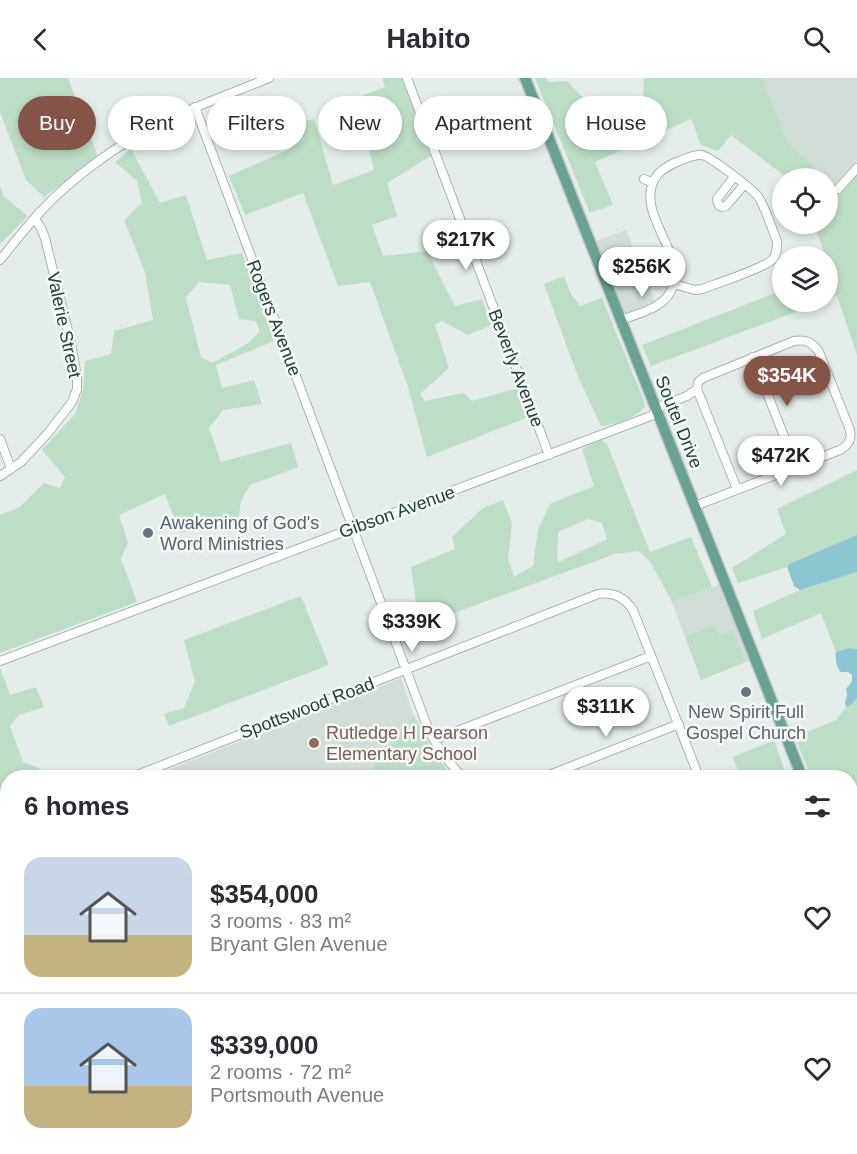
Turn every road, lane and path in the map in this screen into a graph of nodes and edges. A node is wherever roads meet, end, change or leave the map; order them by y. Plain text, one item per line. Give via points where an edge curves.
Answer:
1 (269, 78) edge
2 (407, 78) edge
3 (525, 78) edge
4 (195, 107) joint
5 (116, 150) edge
6 (857, 168) edge
7 (734, 177) junction
8 (744, 185) junction
9 (838, 189) dead end
10 (35, 219) junction
11 (0, 260) edge
12 (674, 284) junction
13 (621, 320) junction
14 (753, 357) junction
15 (697, 389) junction
16 (657, 411) junction
17 (0, 439) edge
18 (549, 455) junction
19 (796, 466) junction
20 (11, 469) junction
21 (0, 476) edge
22 (737, 489) junction
23 (695, 506) junction
24 (353, 528) junction
25 (651, 656) junction
26 (0, 661) edge
27 (406, 669) junction
28 (678, 724) junction
29 (434, 740) junction
30 (156, 768) joint
31 (151, 770) edge
32 (456, 770) edge
33 (562, 770) edge
34 (696, 770) edge
35 (799, 770) edge

1 - 4 street
2 - 18 street, Beverly Avenue
3 - 13 main road, Soutel Drive
4 - 24 street, Rogers Avenue
5 - 10 street via 57,196
6 - 9 street
7 - 8 street
7 - 8 street via 717,199 719,206 726,206
7 - 12 street via 701,155 665,168 649,181 652,209 674,263
8 - 12 street via 761,202 777,241 776,255 768,264 702,289
10 - 11 street
10 - 20 street, Valerie Street via 49,254 77,381 72,402 57,423
12 - 13 street via 656,307
13 - 16 main road, Soutel Drive
14 - 15 street, Gibson Avenue via 703,378
14 - 19 street
14 - 19 street, Gibson Avenue via 794,341 815,345 850,430 849,442 840,450
15 - 16 street, Gibson Avenue
15 - 22 street
16 - 18 street, Gibson Avenue
16 - 23 main road, Soutel Drive
17 - 20 street
18 - 24 street, Gibson Avenue
19 - 22 street
20 - 21 street, Valerie Street
22 - 23 street
23 - 35 main road, Soutel Drive
24 - 26 street, Gibson Avenue
24 - 27 street, Rogers Avenue
25 - 27 street, Spottswood Road via 629,604 620,596 606,593
25 - 28 street, Spottswood Road
25 - 29 street
27 - 29 street, Rogers Avenue
27 - 30 street, Spottswood Road
28 - 33 street
28 - 34 street, Spottswood Road
29 - 32 street, Rogers Avenue
30 - 31 street, Spottswood Road

